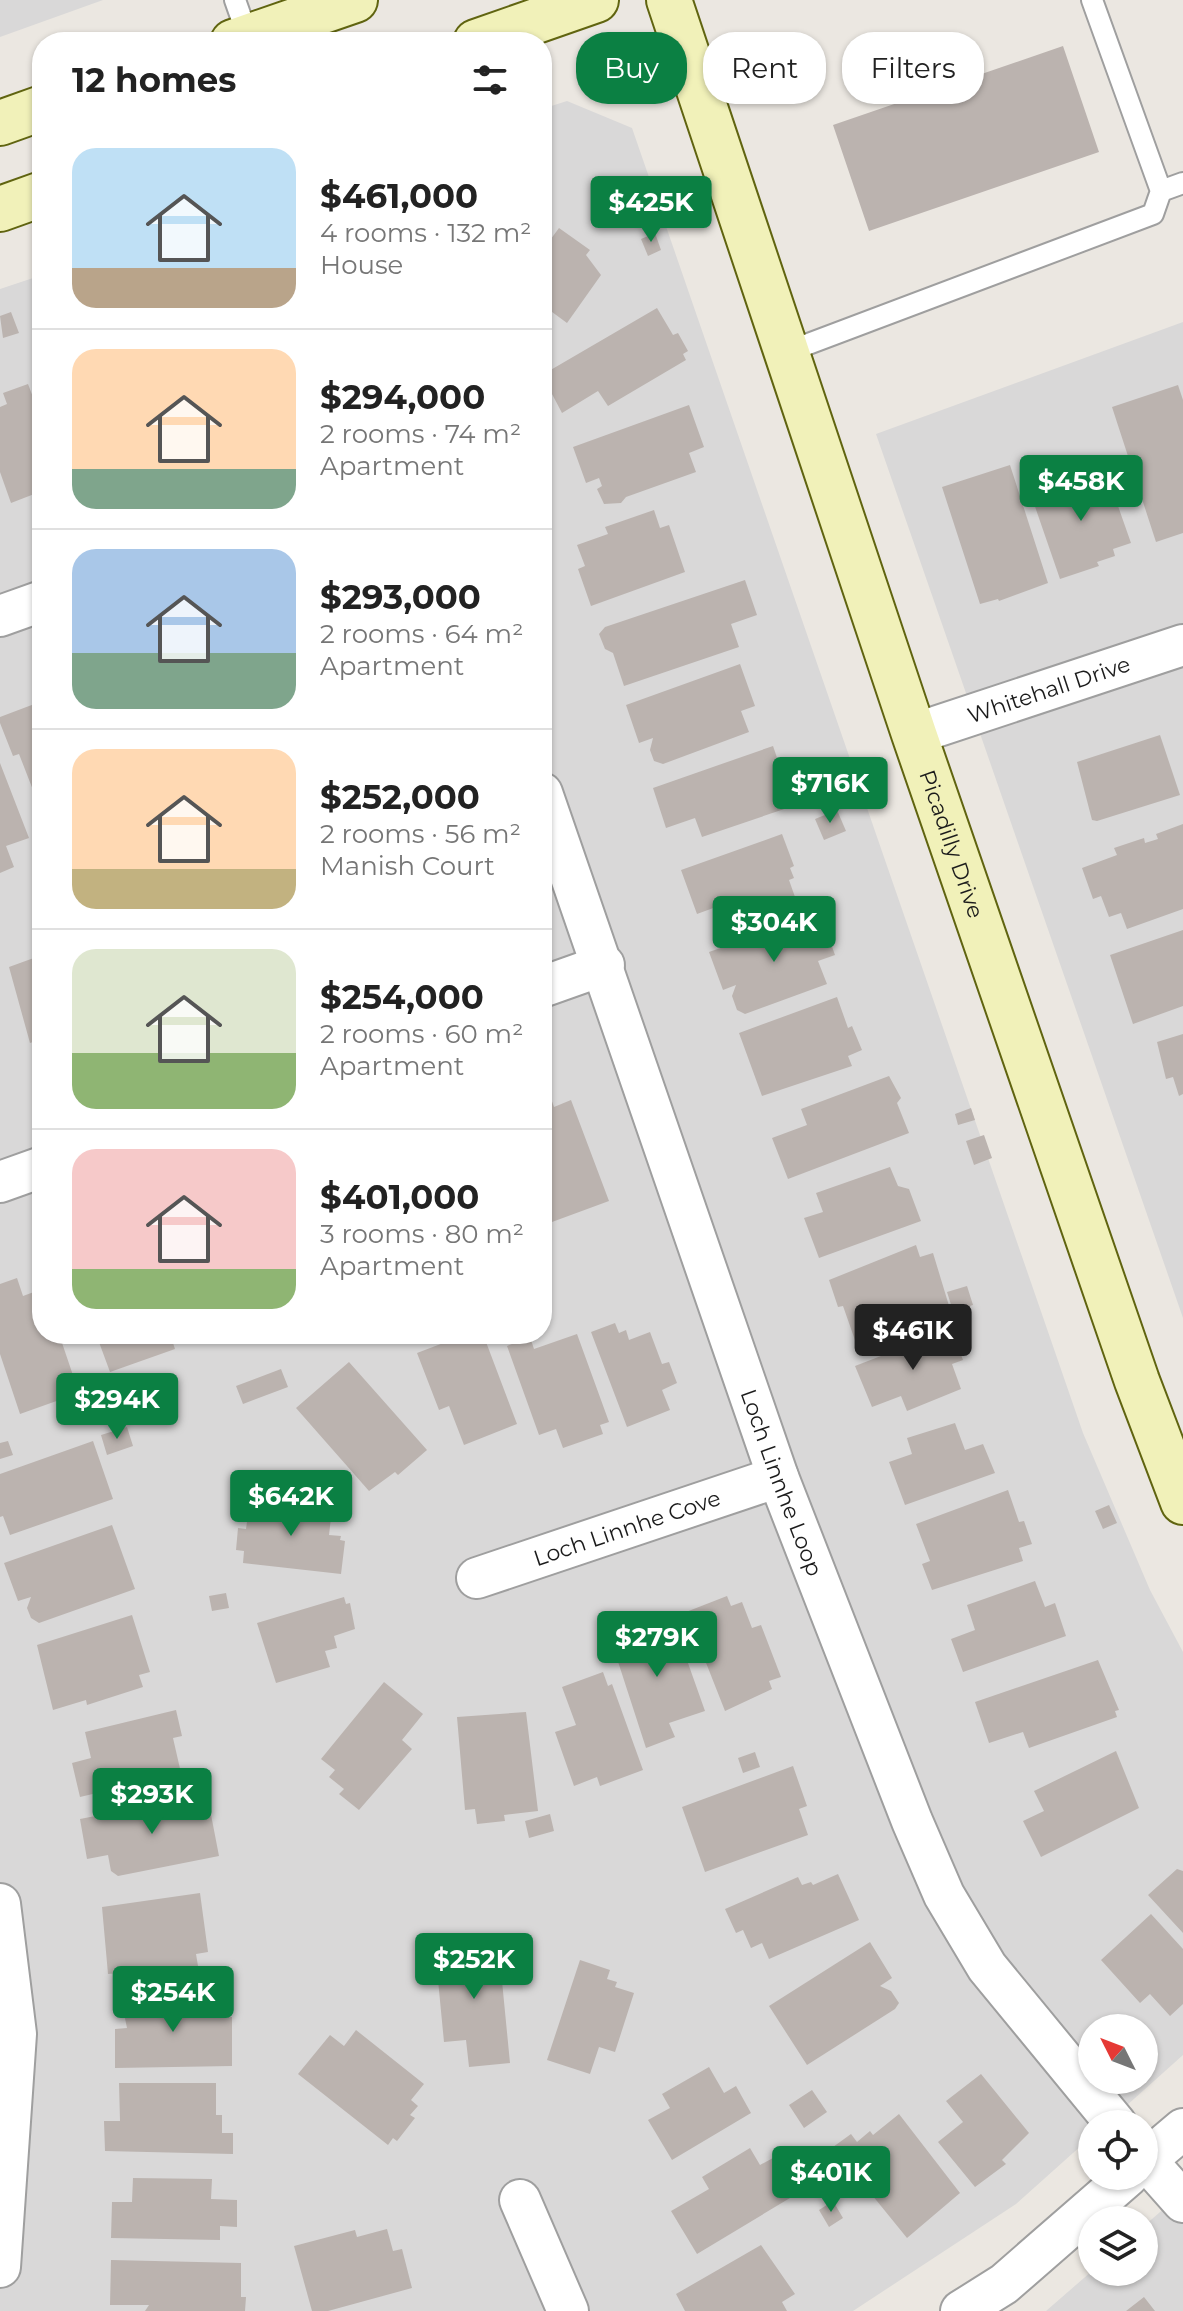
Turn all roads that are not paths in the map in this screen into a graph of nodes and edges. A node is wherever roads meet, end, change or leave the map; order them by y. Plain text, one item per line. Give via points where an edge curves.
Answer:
1 (355, 0) edge
2 (596, 0) edge
3 (669, 0) edge
4 (1092, 0) edge
5 (239, 26) edge
6 (505, 32) edge
7 (32, 112) edge
8 (0, 123) edge
9 (1183, 183) edge
10 (1161, 191) junction
11 (32, 198) edge
12 (0, 209) edge
13 (787, 352) junction
14 (32, 605) edge
15 (0, 616) edge
16 (1183, 645) edge
17 (914, 734) junction
18 (552, 821) edge
19 (604, 965) junction
20 (552, 983) edge
21 (32, 1171) edge
22 (0, 1182) edge
23 (778, 1477) junction
24 (1183, 1502) edge
25 (477, 1578) dead end
26 (0, 1904) edge
27 (1104, 2110) edge
28 (1183, 2129) edge
29 (1158, 2149) edge
30 (1158, 2180) edge
31 (1111, 2190) edge
32 (520, 2200) dead end
33 (1183, 2202) edge
34 (0, 2267) edge
35 (568, 2311) edge
36 (961, 2311) edge

1 - 5 street
2 - 6 street
3 - 13 street, Picadilly Drive
4 - 10 lane
7 - 8 street
9 - 10 lane
10 - 13 lane via 1153,214
11 - 12 street
13 - 17 street, Picadilly Drive
14 - 15 street
16 - 17 street, Whitehall Drive
17 - 24 street, Picadilly Drive
18 - 19 street, Loch Linnhe Loop
19 - 20 street
19 - 23 street, Loch Linnhe Loop
21 - 22 street
23 - 25 street, Loch Linnhe Cove
23 - 27 street, Loch Linnhe Loop via 944,1895 987,1967
26 - 34 street via 16,2034
28 - 29 street
30 - 33 street
31 - 36 street via 1004,2284
32 - 35 street

